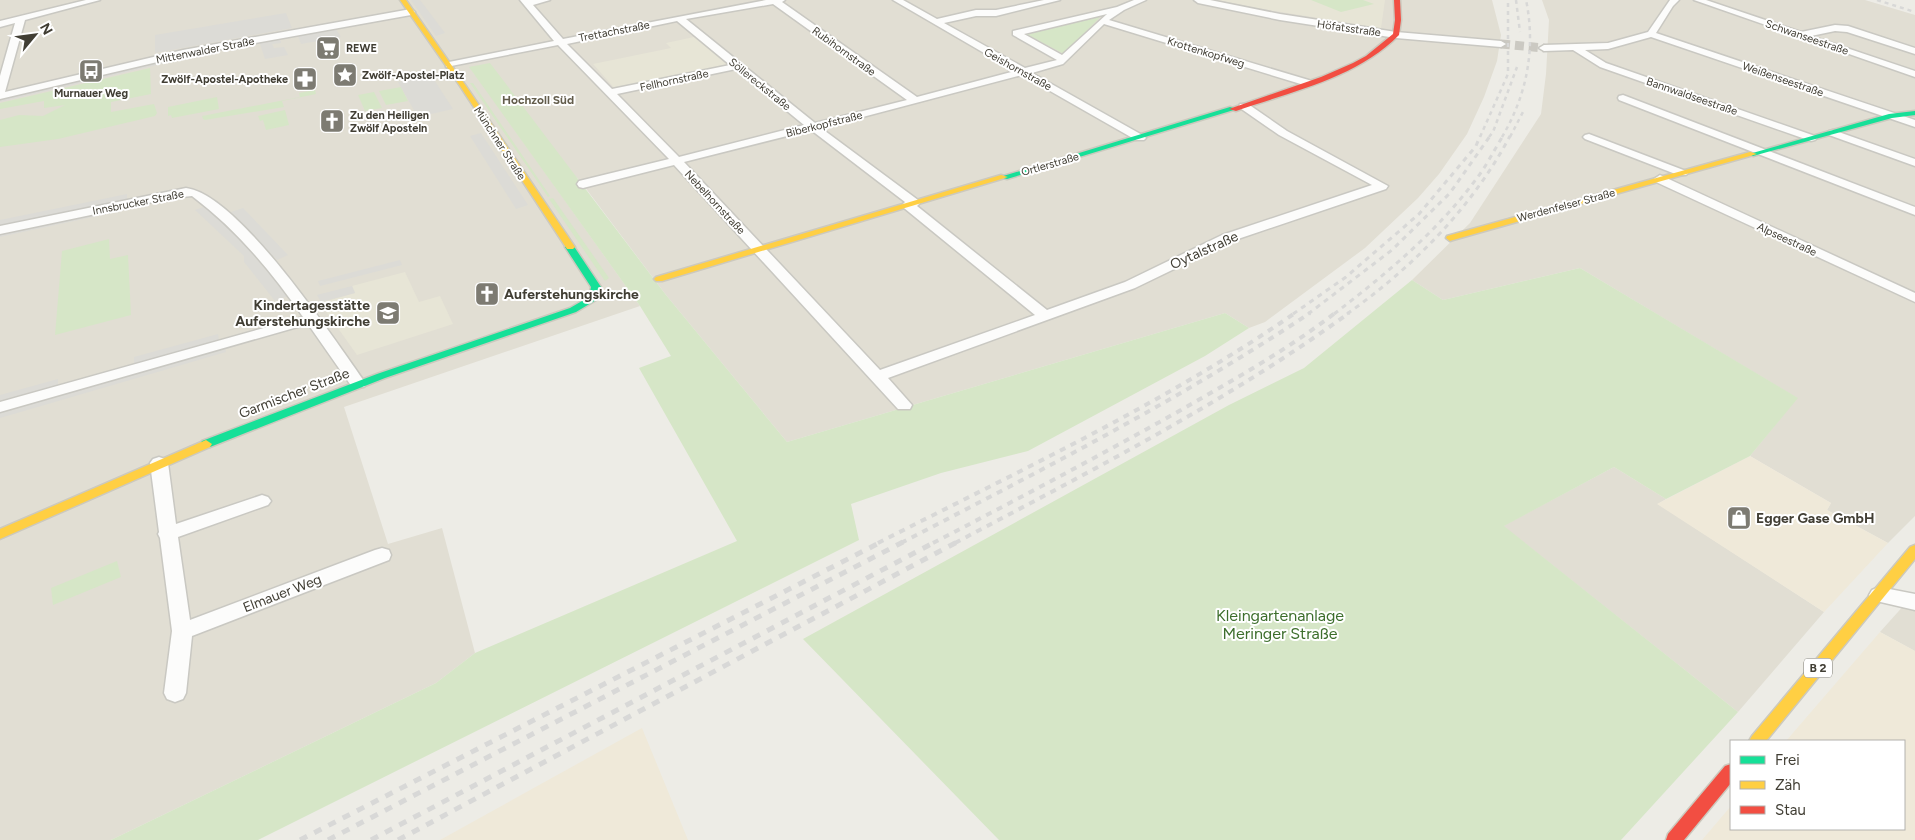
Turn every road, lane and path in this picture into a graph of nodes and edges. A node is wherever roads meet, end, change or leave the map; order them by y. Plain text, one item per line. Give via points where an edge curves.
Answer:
1 (96, 0) edge
2 (403, 0) edge
3 (546, 0) edge
4 (896, 0) edge
5 (1056, 0) edge
6 (1142, 0) edge
7 (1198, 0) edge
8 (1397, 0) edge
9 (1675, 0) edge
10 (1698, 0) edge
11 (777, 1) edge
12 (526, 2) edge
13 (1121, 8) junction
14 (411, 12) junction
15 (679, 18) junction
16 (21, 19) junction
17 (1102, 21) junction
18 (936, 22) junction
19 (0, 24) edge
20 (1650, 34) junction
21 (1396, 35) junction
22 (1801, 35) junction
23 (560, 42) junction
24 (1501, 44) tunnel mouth
25 (1544, 48) tunnel mouth
26 (1576, 48) junction
27 (1915, 51) edge
28 (1063, 59) junction
29 (449, 65) junction
30 (738, 66) junction
31 (1025, 72) junction
32 (1915, 74) edge
33 (1308, 84) junction
34 (609, 93) junction
35 (0, 95) edge
36 (1623, 98) dead end
37 (915, 101) junction
38 (1244, 106) junction
39 (1915, 113) edge
40 (1892, 116) junction
41 (1915, 124) edge
42 (813, 126) junction
43 (1833, 133) junction
44 (1589, 136) dead end
45 (1140, 138) junction
46 (1811, 138) junction
47 (1765, 151) junction
48 (677, 160) junction
49 (1915, 163) edge
50 (1682, 173) junction
51 (1660, 180) junction
52 (583, 184) dead end
53 (911, 204) junction
54 (1915, 211) edge
55 (0, 230) edge
56 (1450, 238) dead end
57 (760, 250) junction
58 (659, 279) dead end
59 (596, 287) joint
60 (1915, 298) edge
61 (1045, 316) junction
62 (311, 319) junction
63 (879, 376) junction
64 (358, 384) junction
65 (904, 405) dead end
66 (0, 407) edge
67 (159, 463) junction
68 (262, 501) dead end
69 (0, 534) edge
70 (167, 534) junction
71 (1915, 550) edge
72 (382, 555) dead end
73 (1879, 595) junction
74 (1915, 602) edge
75 (182, 632) junction
76 (175, 693) dead end
77 (1758, 740) edge
78 (1730, 773) edge
79 (1674, 840) edge

1 - 16 street
2 - 14 street, Münchner Straße
3 - 12 street
4 - 18 street, Geishornstraße
5 - 18 street via 996,14 976,13
6 - 13 street, Biberkopfstraße
7 - 21 street, Höfatsstraße
8 - 21 street
9 - 20 street
10 - 22 street, Schwanseestraße
11 - 15 street, Trettachstraße
11 - 37 street, Rubihornstraße
12 - 23 street, Nebelhornstraße
13 - 17 street, Biberkopfstraße
13 - 28 street, Biberkopfstraße via 1016,33
14 - 29 street, Münchner Straße
14 - 35 street, Mittenwalder Straße via 196,50
15 - 23 street, Trettachstraße
15 - 30 street, Söllereckstraße
16 - 19 street
16 - 35 street
17 - 28 street, Biberkopfstraße
17 - 33 street, Krottenkopfweg
18 - 31 street, Geishornstraße
20 - 26 street via 1608,46
20 - 40 street, Weißenseestraße
21 - 24 street, Höfatsstraße
21 - 33 street, Ortlerstraße via 1368,57
22 - 27 street via 1835,28 1848,29
22 - 32 street, Schwanseestraße
23 - 29 street, Trettachstraße
23 - 34 street, Nebelhornstraße
25 - 26 street
26 - 46 street, Bannwaldseestraße via 1603,65
28 - 31 street, Biberkopfstraße
29 - 59 street, Münchner Straße
30 - 34 street, Fellhornstraße
30 - 42 street, Söllereckstraße
31 - 37 street, Biberkopfstraße
31 - 45 street, Geishornstraße
33 - 38 street, Ortlerstraße
34 - 48 street, Nebelhornstraße
36 - 47 street
37 - 42 street, Biberkopfstraße
38 - 45 street, Ortlerstraße
38 - 61 street, Oytalstraße via 1284,133 1382,186 1227,238 1130,285
39 - 40 street, Werdenfelser Straße
40 - 41 street, Weißenseestraße
40 - 43 street, Werdenfelser Straße
42 - 48 street, Biberkopfstraße
42 - 53 street, Söllereckstraße
43 - 46 street, Werdenfelser Straße
43 - 49 street
44 - 50 street
45 - 53 street, Ortlerstraße
46 - 47 street, Werdenfelser Straße
47 - 50 street, Werdenfelser Straße
47 - 54 street
48 - 52 street, Biberkopfstraße
48 - 57 street, Nebelhornstraße
50 - 51 street, Werdenfelser Straße
51 - 56 street, Werdenfelser Straße
51 - 60 street, Alpseestraße
53 - 57 street, Ortlerstraße
53 - 61 street, Söllereckstraße
55 - 62 street, Innsbrucker Straße via 172,194 195,193 250,240
57 - 58 street, Ortlerstraße
57 - 63 street, Nebelhornstraße
59 - 64 street, Garmischer Straße via 593,298 573,310
61 - 63 street, Oytalstraße
62 - 64 street, Innsbrucker Straße
62 - 66 street
63 - 65 street, Nebelhornstraße
64 - 67 street, Garmischer Straße
67 - 69 street, Garmischer Straße
67 - 70 street
68 - 70 street
70 - 75 street
71 - 73 street, B 2
72 - 75 street, Elmauer Weg
73 - 74 street
73 - 77 street, B 2
75 - 76 street
78 - 79 street

